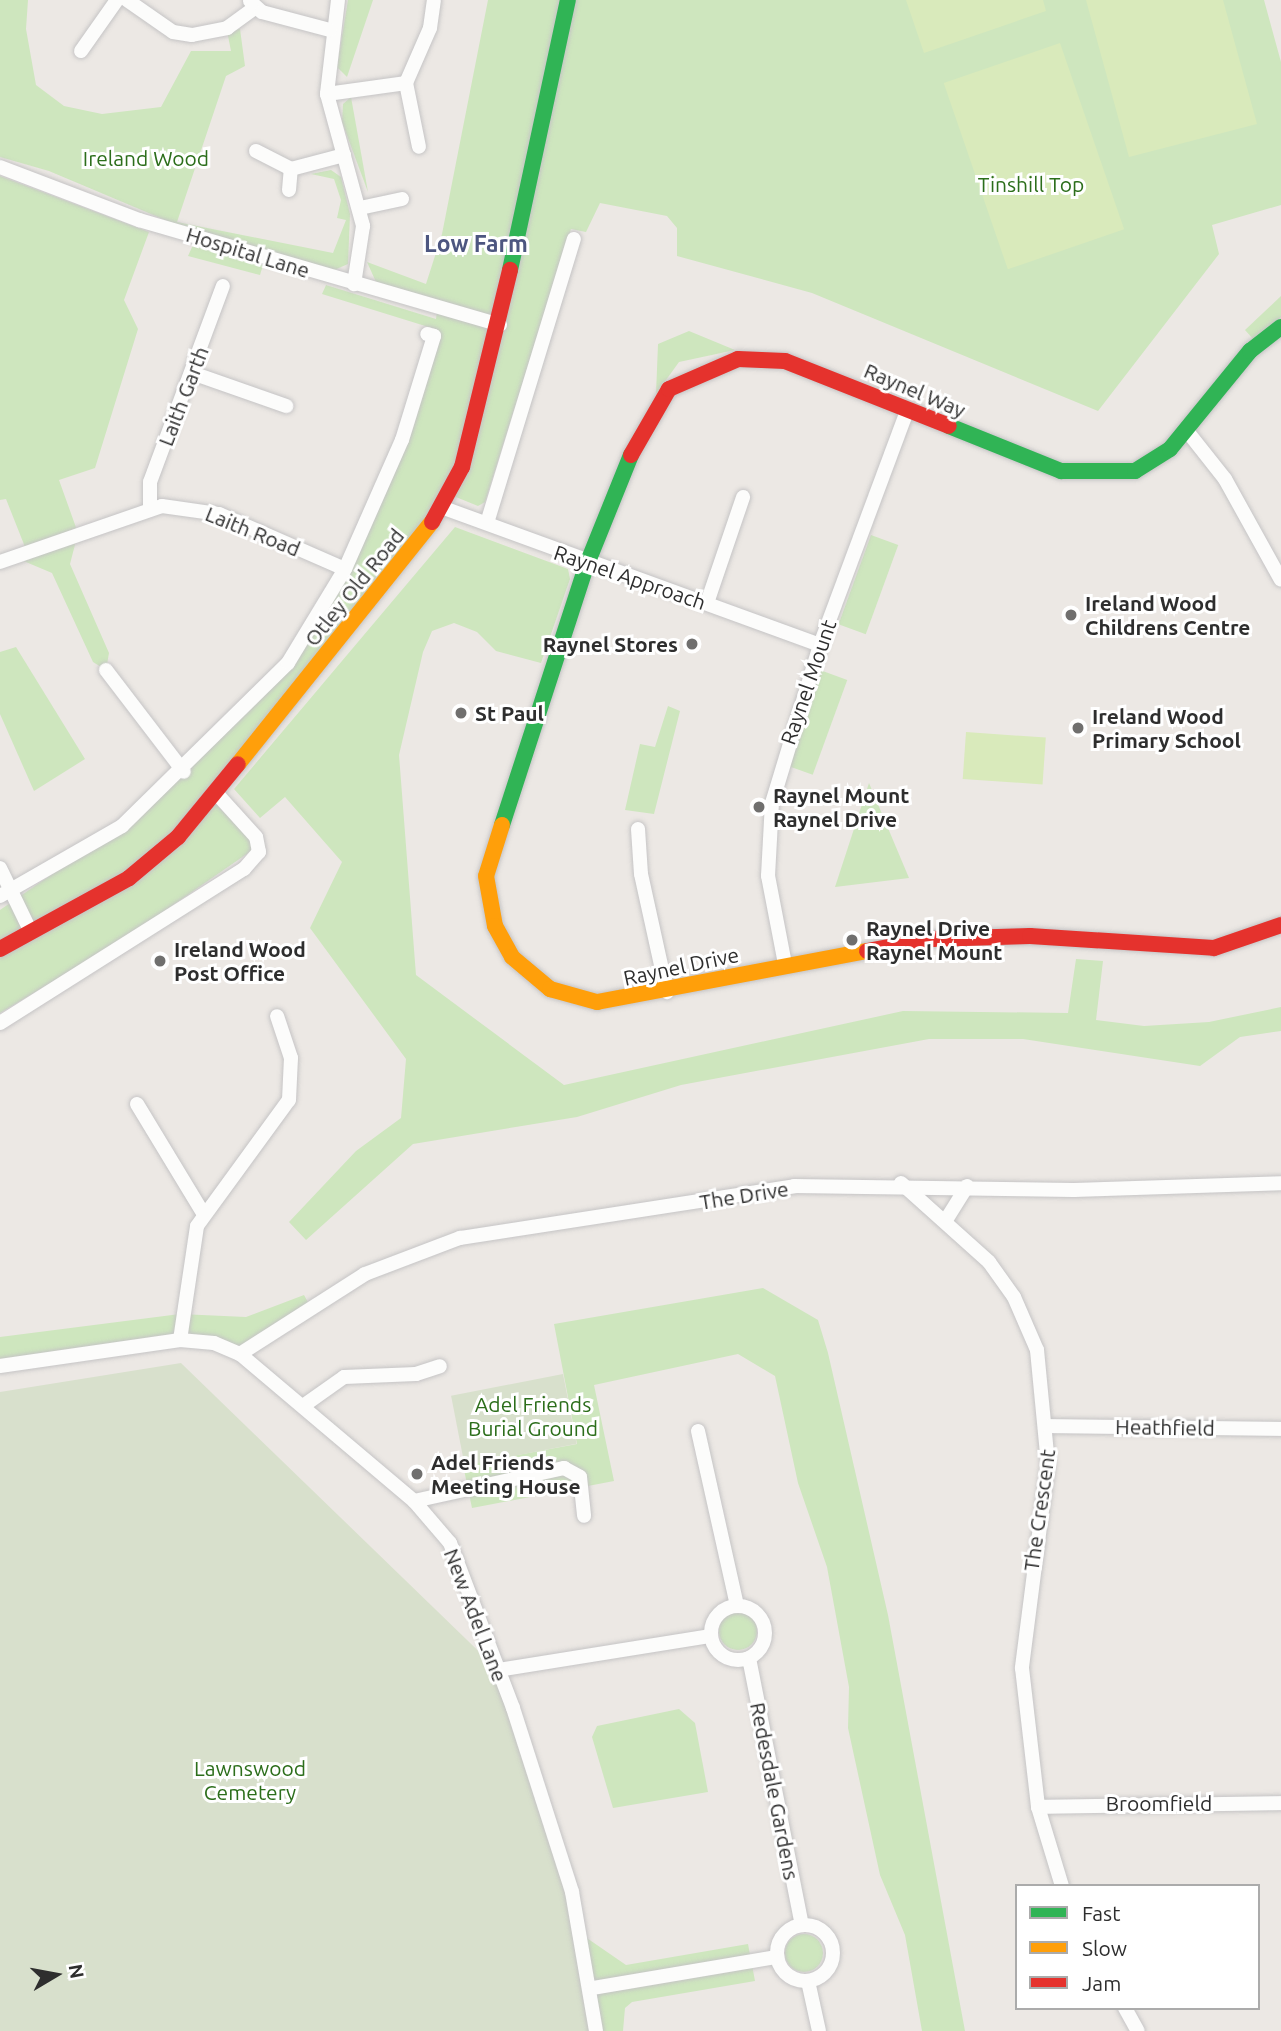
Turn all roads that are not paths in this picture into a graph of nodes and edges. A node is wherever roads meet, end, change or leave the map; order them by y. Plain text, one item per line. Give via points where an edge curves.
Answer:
1 (117, 0) edge
2 (127, 0) edge
3 (338, 0) edge
4 (434, 0) edge
5 (568, 0) edge
6 (252, 4) edge
7 (330, 30) junction
8 (81, 51) dead end
9 (406, 83) junction
10 (327, 94) junction
11 (419, 147) dead end
12 (256, 151) dead end
13 (344, 155) junction
14 (0, 167) edge
15 (291, 169) junction
16 (289, 190) dead end
17 (402, 200) dead end
18 (360, 208) junction
19 (574, 239) dead end
20 (354, 284) junction
21 (223, 286) dead end
22 (500, 325) junction
23 (1281, 327) edge
24 (427, 334) dead end
25 (192, 373) junction
26 (286, 406) dead end
27 (908, 410) junction
28 (1187, 431) junction
29 (743, 497) dead end
30 (150, 507) junction
31 (441, 507) junction
32 (487, 523) junction
33 (0, 562) edge
34 (587, 564) junction
35 (345, 569) junction
36 (1281, 580) edge
37 (707, 603) junction
38 (820, 645) junction
39 (106, 670) dead end
40 (184, 772) junction
41 (217, 794) junction
42 (638, 829) dead end
43 (0, 868) edge
44 (5, 892) edge
45 (1281, 925) edge
46 (31, 932) junction
47 (0, 950) edge
48 (785, 964) junction
49 (667, 992) junction
50 (276, 1016) dead end
51 (0, 1023) edge
52 (137, 1104) dead end
53 (901, 1183) junction
54 (1281, 1183) edge
55 (967, 1186) junction
56 (203, 1213) junction
57 (946, 1220) junction
58 (180, 1340) junction
59 (240, 1354) junction
60 (0, 1366) edge
61 (440, 1366) dead end
62 (303, 1406) junction
63 (1049, 1426) junction
64 (1281, 1429) edge
65 (698, 1431) dead end
66 (414, 1501) junction
67 (584, 1516) dead end
68 (737, 1605) junction
69 (710, 1636) junction
70 (749, 1658) junction
71 (498, 1670) junction
72 (1281, 1803) edge
73 (1038, 1807) junction
74 (1061, 1884) edge
75 (802, 1924) junction
76 (777, 1957) junction
77 (808, 1981) junction
78 (593, 1988) junction
79 (1126, 2010) edge
80 (596, 2031) edge
81 (819, 2031) edge
82 (1138, 2031) edge

1 - 8 street
2 - 6 street via 173,32 192,35 227,28
3 - 7 street
4 - 9 street via 430,28
5 - 22 street, Otley Old Road
6 - 7 street
7 - 10 street
9 - 10 street
9 - 11 street
10 - 13 street
12 - 15 street
13 - 15 street
13 - 18 street
14 - 20 street, Hospital Lane via 139,220
15 - 16 street
17 - 18 street
18 - 20 street via 363,238
19 - 32 street
20 - 22 street, Hospital Lane
21 - 25 street, Laith Garth
22 - 31 street, Otley Old Road via 462,467
23 - 28 street, Raynel Way via 1250,351
24 - 35 street, Otley Old Road via 434,336 402,440
25 - 26 street
25 - 30 street, Laith Garth via 150,482
27 - 28 street, Raynel Way via 1083,476 1135,471
27 - 34 street, Raynel Way via 785,361 738,359 692,374 669,389 642,428
27 - 38 street, Raynel Mount
28 - 36 street via 1225,479
29 - 37 street
30 - 33 street, Laith Road
30 - 35 street, Laith Road via 219,514
31 - 32 street, Raynel Approach
31 - 41 street, Otley Old Road via 412,553
32 - 34 street, Raynel Approach
34 - 37 street, Raynel Approach
34 - 49 street, Raynel Drive via 489,852 487,899 512,957 550,989 597,1002
35 - 40 street, Otley Old Road via 288,663
37 - 38 street, Raynel Approach
38 - 48 street, Raynel Mount via 782,758 768,836 768,876
39 - 40 street
40 - 44 street, Otley Old Road via 122,826
41 - 46 street, Otley Old Road via 129,878
41 - 51 street via 256,837 260,852 244,869
42 - 49 street via 641,874
43 - 44 street
44 - 46 street
45 - 48 street, Raynel Drive via 1214,948 976,936
46 - 47 street, Otley Old Road
48 - 49 street, Raynel Drive
50 - 56 street via 291,1058 289,1100 276,1126
52 - 56 street
53 - 55 street, The Drive
53 - 57 street, The Crescent
53 - 59 street, The Drive via 794,1186 460,1238 365,1274
54 - 55 street, The Drive via 1074,1190
55 - 57 street
56 - 58 street via 188,1254
57 - 63 street, The Crescent via 1014,1297 1037,1350
58 - 59 street, New Adel Lane
58 - 60 street, New Adel Lane
59 - 62 street, New Adel Lane
61 - 62 street via 416,1374 344,1377
62 - 66 street, New Adel Lane
63 - 64 street, Heathfield
63 - 73 street, The Crescent via 1022,1668
65 - 68 street
66 - 67 street via 564,1468 580,1477
66 - 71 street, New Adel Lane via 450,1543
68 - 69 street via 718,1614
68 - 70 street via 757,1612 766,1630 761,1648
69 - 70 street via 720,1653
69 - 71 street
70 - 75 street, Redesdale Gardens
71 - 78 street, New Adel Lane via 572,1892
72 - 73 street, Broomfield
73 - 74 street, The Crescent
75 - 76 street via 787,1931
75 - 77 street via 822,1930 833,1954 826,1971
76 - 77 street via 790,1977
76 - 78 street
77 - 81 street
78 - 80 street, New Adel Lane
79 - 82 street

